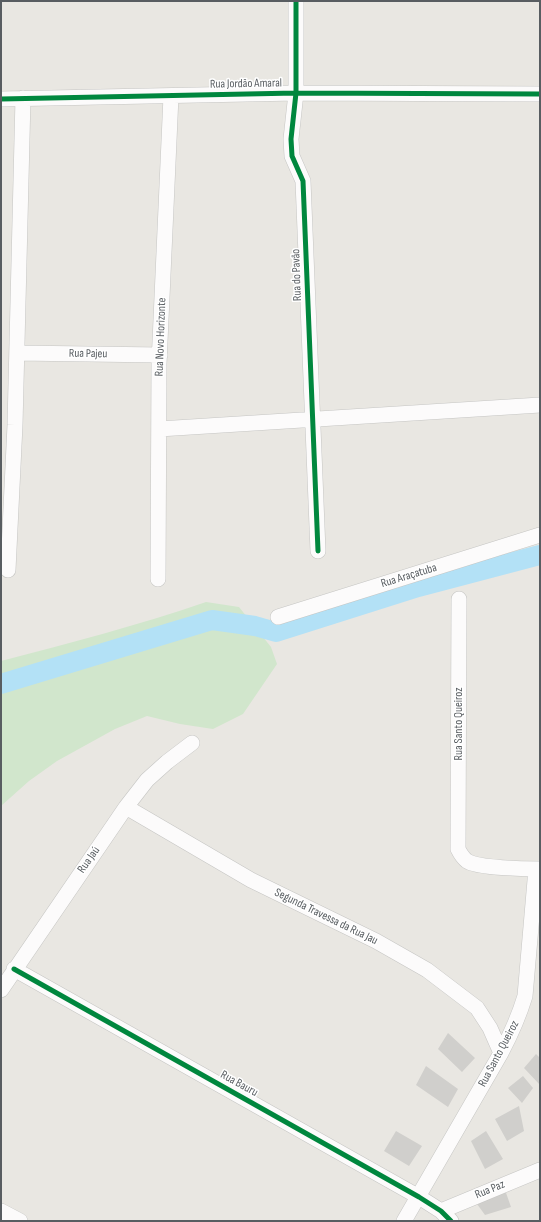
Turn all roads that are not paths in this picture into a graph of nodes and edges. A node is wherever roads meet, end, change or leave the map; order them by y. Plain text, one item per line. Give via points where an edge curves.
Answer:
1 (296, 1) edge
2 (296, 93) junction
3 (540, 94) edge
4 (170, 96) junction
5 (23, 98) junction
6 (1, 99) edge
7 (16, 353) junction
8 (160, 355) junction
9 (540, 405) edge
10 (313, 419) junction
11 (8, 425) edge
12 (159, 429) junction
13 (540, 535) edge
14 (318, 551) dead end
15 (8, 570) dead end
16 (158, 579) dead end
17 (460, 599) dead end
18 (278, 617) dead end
19 (192, 743) dead end
20 (126, 807) junction
21 (538, 869) edge
22 (14, 969) junction
23 (1, 990) edge
24 (501, 1053) junction
25 (540, 1170) edge
26 (419, 1197) junction
27 (1, 1210) edge
28 (446, 1216) edge
29 (20, 1221) edge
30 (404, 1221) edge

1 - 2 street, Rua do Pavão
2 - 3 street, Rua Jordão Amaral
2 - 4 street, Rua Jordão Amaral
2 - 10 street, Rua do Pavão via 291,139 292,156 303,181
4 - 5 street, Rua Jordão Amaral
4 - 8 street, Rua Novo Horizonte
5 - 6 street, Rua Jordão Amaral
5 - 7 street
7 - 8 street, Rua Pajeu
7 - 11 street
8 - 12 street, Rua Novo Horizonte
9 - 10 street
10 - 12 street
10 - 14 street, Rua do Pavão
11 - 15 street
12 - 16 street, Rua Novo Horizonte
13 - 18 street, Rua Araçatuba
17 - 21 street, Rua Santo Queiroz via 458,849 468,862 481,866
19 - 20 street, Rua Jaú via 147,780
20 - 22 street, Rua Jaú
20 - 24 street, Segunda Travessa da Rua Jau via 251,880 376,941 427,970 477,1008 490,1028
21 - 24 street, Rua Santo Queiroz via 525,996
22 - 23 street, Rua Jaú
22 - 26 street, Rua Bauru
24 - 26 street, Rua Santo Queiroz
25 - 28 street, Rua Paz
26 - 28 street, Rua Bauru
26 - 30 street, Rua Santo Queiroz
27 - 29 street

